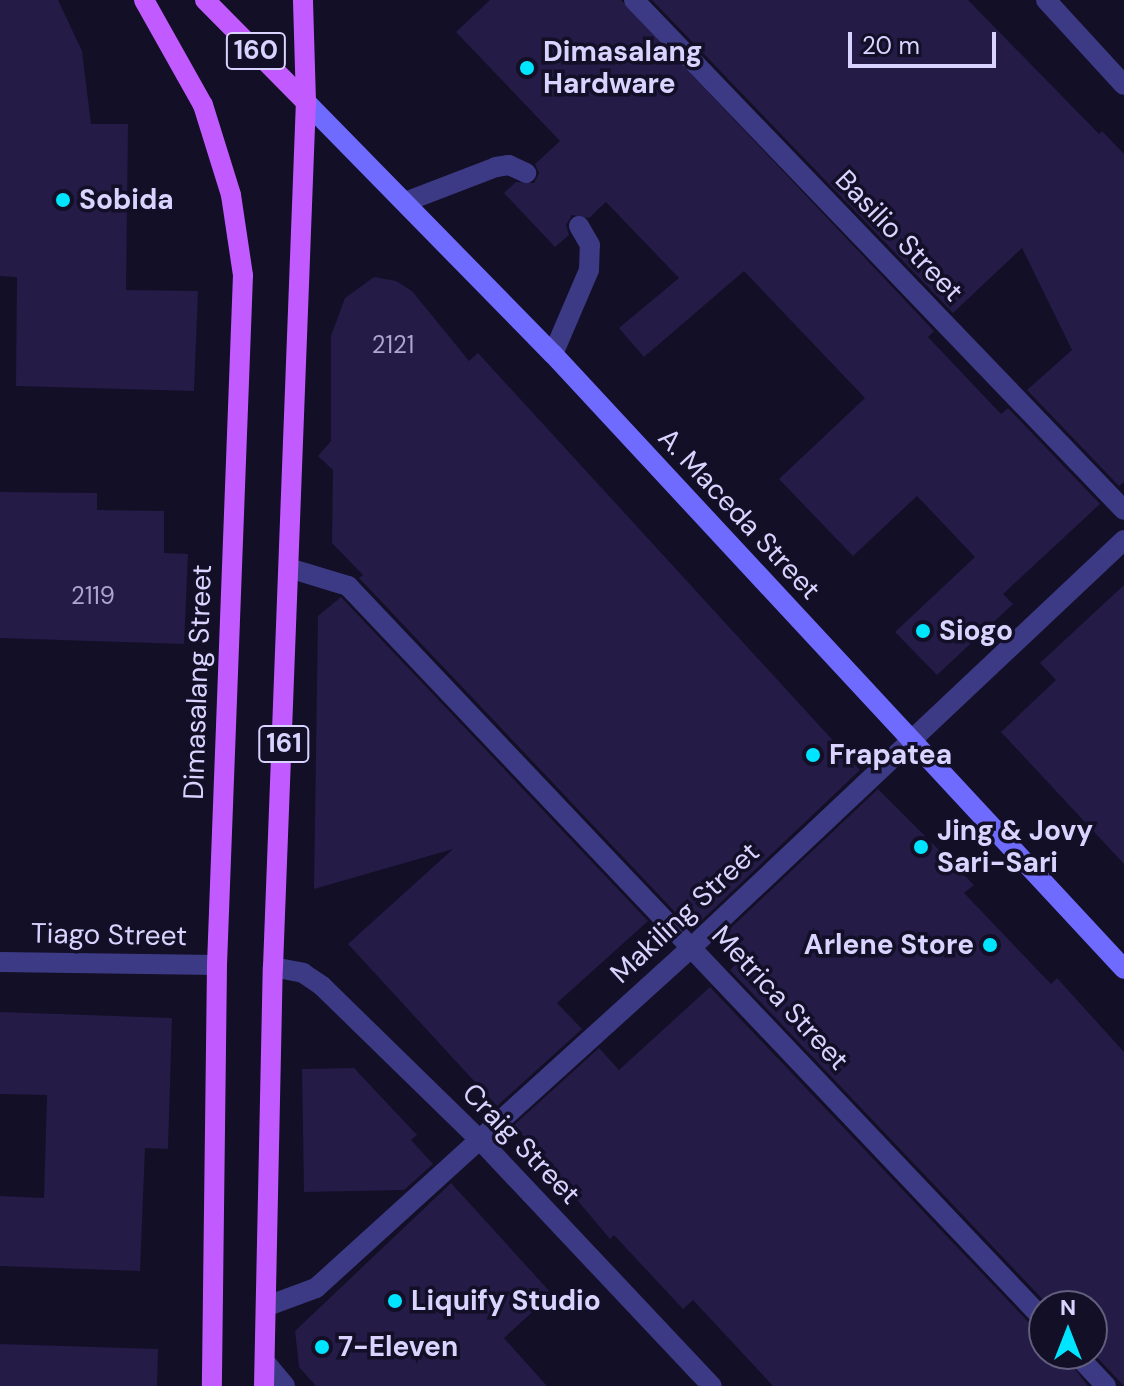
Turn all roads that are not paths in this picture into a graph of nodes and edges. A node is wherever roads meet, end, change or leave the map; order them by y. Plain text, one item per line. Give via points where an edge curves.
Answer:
1 (144, 0) edge
2 (205, 0) edge
3 (303, 0) edge
4 (634, 0) edge
5 (1046, 0) edge
6 (1124, 85) edge
7 (306, 102) junction
8 (526, 173) dead end
9 (405, 202) junction
10 (579, 226) dead end
11 (553, 354) junction
12 (1124, 510) edge
13 (1124, 540) edge
14 (292, 569) junction
15 (910, 740) junction
16 (693, 946) junction
17 (0, 962) edge
18 (217, 965) junction
19 (273, 967) junction
20 (1124, 969) edge
21 (480, 1140) junction
22 (1028, 1303) edge
23 (270, 1305) junction
24 (265, 1362) junction
25 (1091, 1370) edge
26 (212, 1386) edge
27 (264, 1386) edge
28 (285, 1386) edge
29 (712, 1386) edge
30 (1106, 1386) edge

1 - 18 main road, Dimasalang Street / 161 via 203,105 231,195 243,275
2 - 7 main road, 160
3 - 7 main road, 160
4 - 12 street, Basilio Street
5 - 6 street
7 - 9 main road, A. Maceda Street
7 - 14 main road, 161
8 - 9 street via 509,165 496,167
9 - 11 main road, A. Maceda Street
10 - 11 street via 590,245 589,270
11 - 15 main road, A. Maceda Street
13 - 15 street, Makiling Street
14 - 16 street, Metrica Street via 348,586
14 - 19 main road, 161
15 - 16 street, Makiling Street
15 - 20 main road, A. Maceda Street
16 - 21 street, Makiling Street
16 - 22 street, Metrica Street
17 - 18 street, Tiago Street
18 - 26 main road, Dimasalang Street / 161
19 - 21 street, Craig Street via 303,973 322,986
19 - 23 main road, 161
21 - 23 street, Makiling Street via 316,1288
21 - 29 street, Craig Street
23 - 24 main road, 161
24 - 27 main road, 161
24 - 28 street
25 - 30 street

